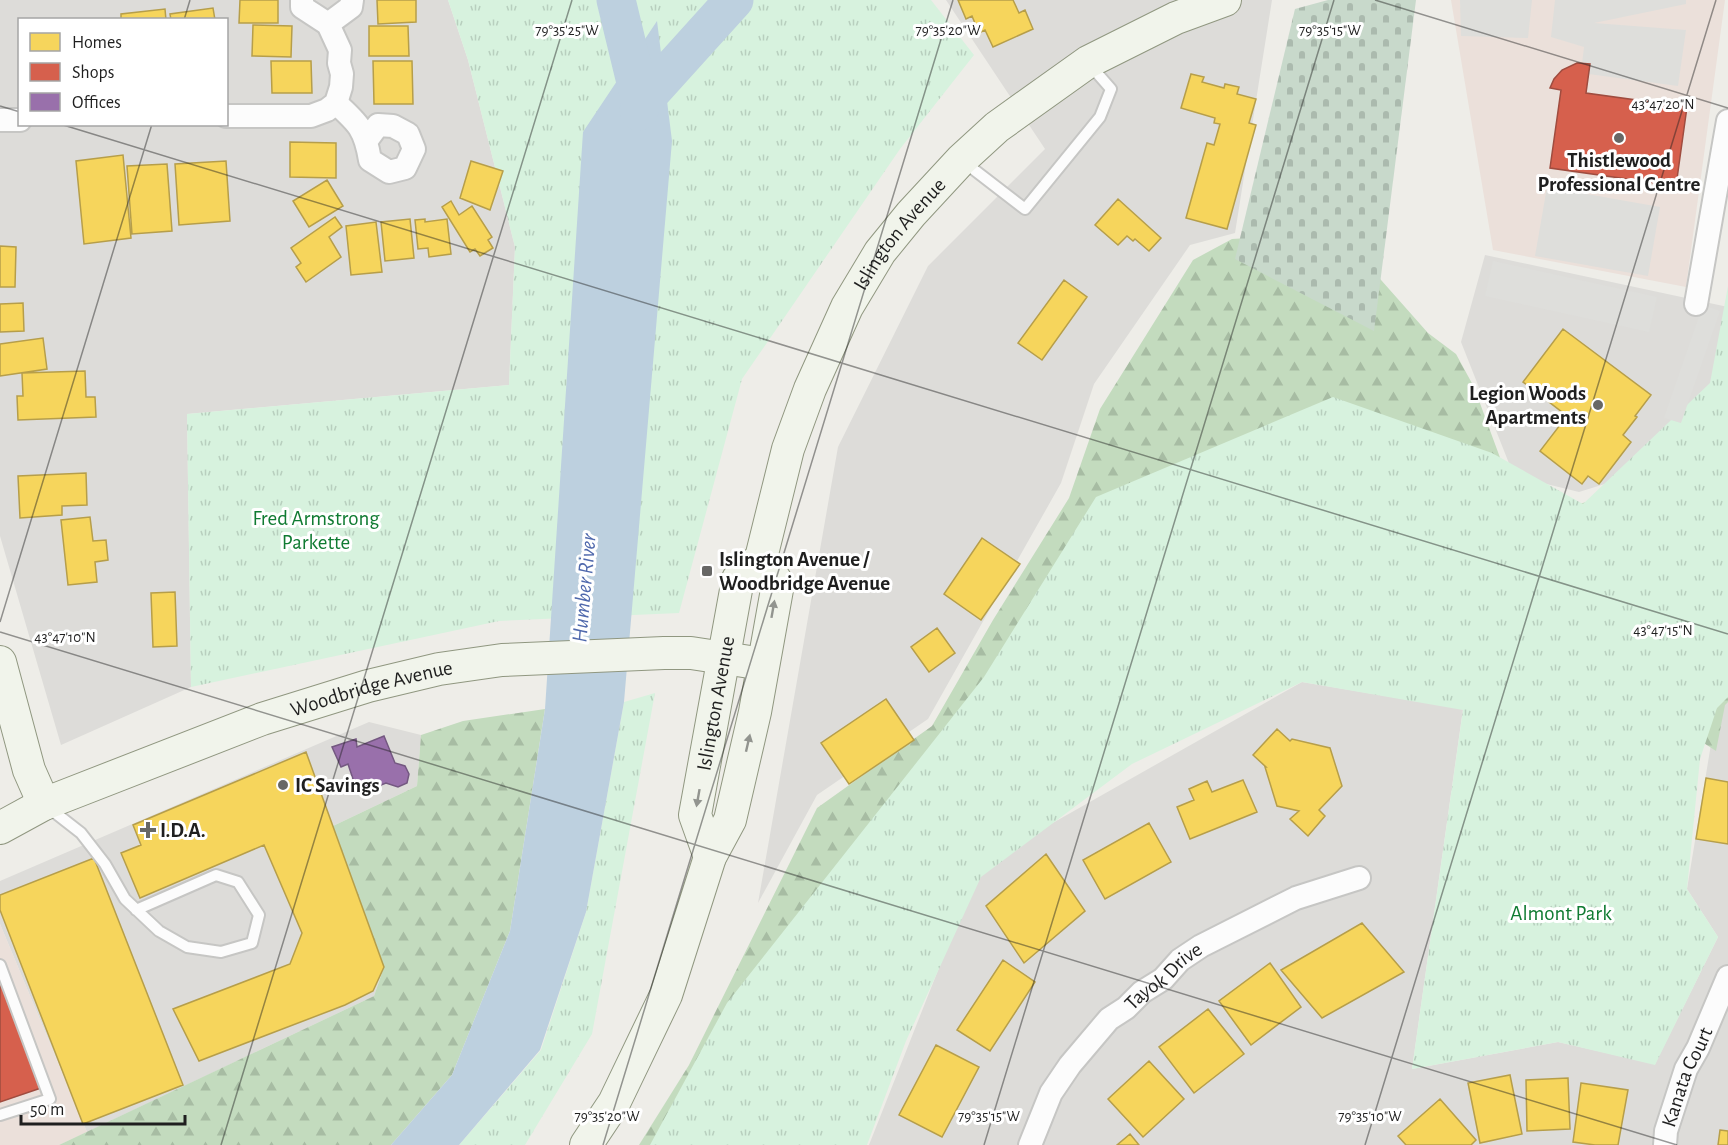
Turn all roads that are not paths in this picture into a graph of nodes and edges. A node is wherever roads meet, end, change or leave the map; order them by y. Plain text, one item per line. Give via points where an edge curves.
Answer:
1 (302, 0) edge
2 (352, 0) edge
3 (1225, 0) edge
4 (1172, 9) edge
5 (328, 24) junction
6 (1088, 62) junction
7 (336, 103) junction
8 (228, 116) edge
9 (0, 120) edge
10 (18, 120) edge
11 (1728, 122) edge
12 (367, 140) dead end
13 (961, 160) junction
14 (1696, 304) dead end
15 (761, 558) junction
16 (723, 658) junction
17 (0, 663) edge
18 (763, 664) junction
19 (45, 804) junction
20 (0, 828) edge
21 (710, 858) junction
22 (1359, 878) dead end
23 (136, 910) junction
24 (0, 965) edge
25 (1728, 977) edge
26 (0, 1115) edge
27 (586, 1145) edge
28 (1030, 1145) edge
29 (1665, 1145) edge

1 - 5 street via 302,7
2 - 5 street via 351,7
3 - 4 main road, Islington Avenue
4 - 6 main road, Islington Avenue
5 - 7 street via 340,50 342,74
6 - 13 main road, Islington Avenue via 997,127
6 - 13 lane via 1111,88 1100,117 1025,209
7 - 8 street via 311,116
7 - 12 street via 356,122
9 - 10 street
11 - 14 street
13 - 15 main road, Islington Avenue via 880,252 847,307 788,449
15 - 16 main road, Islington Avenue via 738,579
18 -> 15 main road, Islington Avenue via 778,584
16 - 18 main road, Woodbridge Avenue
16 - 19 main road, Woodbridge Avenue via 664,653 502,660 439,669 262,719
16 -> 21 main road, Islington Avenue via 695,815
17 - 19 main road via 28,770
21 -> 18 main road, Islington Avenue via 730,820
19 - 20 main road, Woodbridge Avenue
19 - 23 lane via 81,833
21 - 27 main road, Islington Avenue via 666,995 615,1103
22 - 28 street, Tayok Drive via 1296,898 1180,960 1163,979 1109,1019 1070,1065 1050,1093
23 - 23 lane via 159,931 187,947 221,952 252,943 259,915 238,882 216,875
24 - 26 lane via 50,1099
25 - 29 street, Kanata Court via 1686,1069

